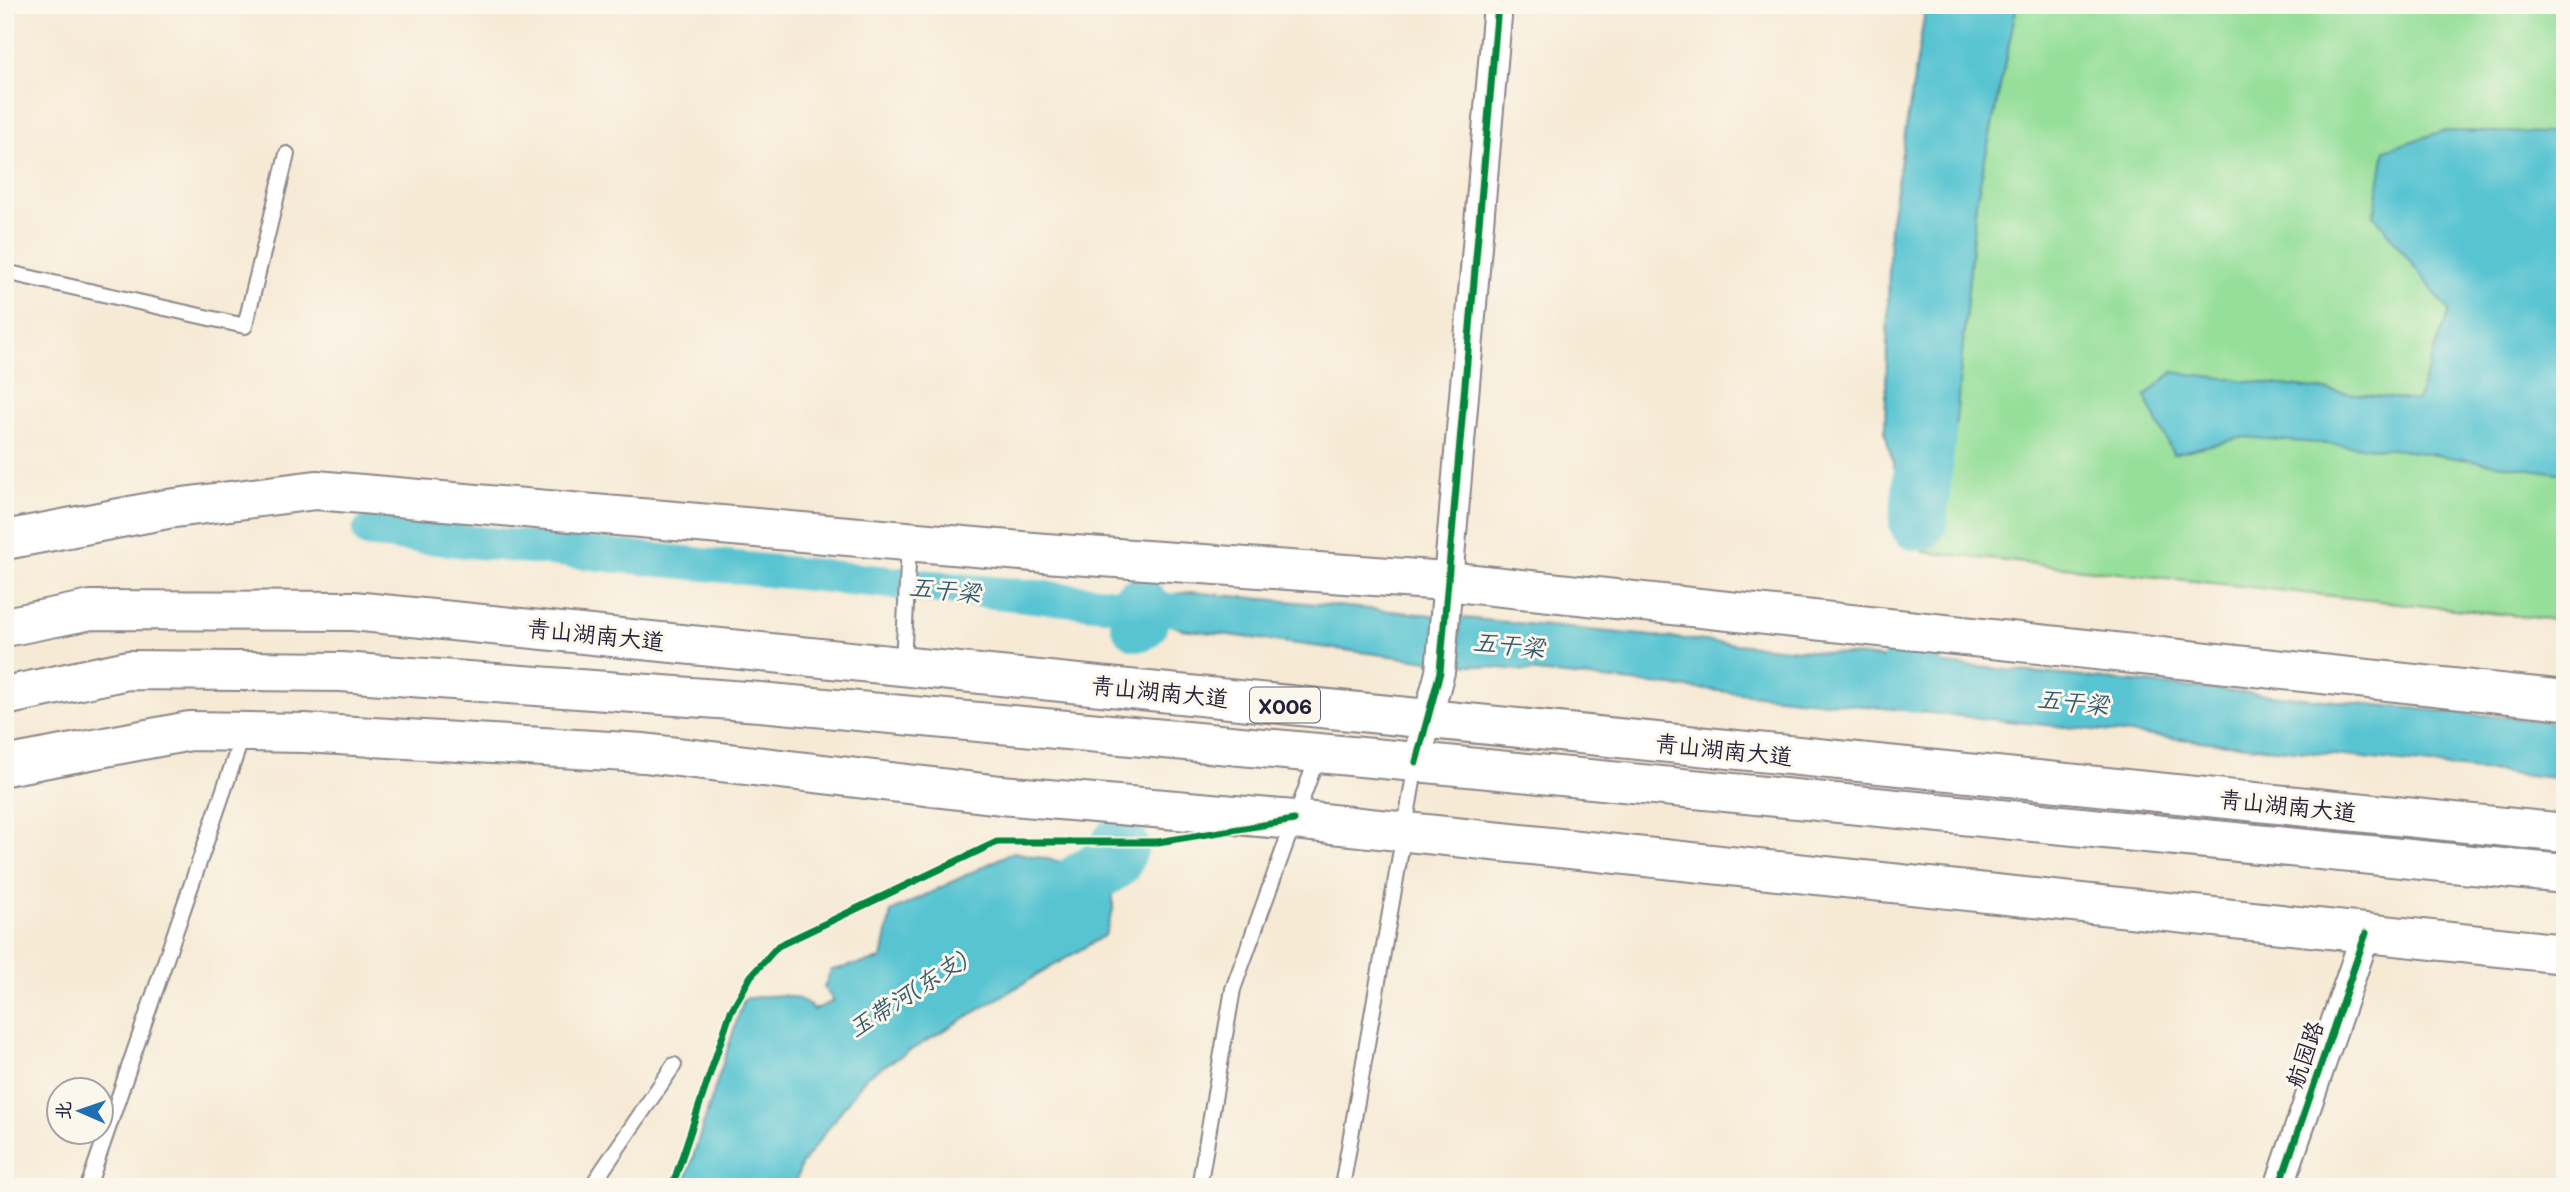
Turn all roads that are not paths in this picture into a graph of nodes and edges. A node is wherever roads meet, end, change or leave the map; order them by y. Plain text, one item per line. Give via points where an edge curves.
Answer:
1 (1498, 5) edge
2 (287, 154) dead end
3 (5, 272) edge
4 (5, 540) edge
5 (909, 544) junction
6 (1445, 587) junction
7 (5, 627) edge
8 (903, 647) junction
9 (5, 695) edge
10 (2565, 701) edge
11 (1427, 720) junction
12 (244, 732) junction
13 (1318, 755) junction
14 (1416, 762) junction
15 (5, 766) edge
16 (1294, 820) junction
17 (1404, 832) junction
18 (2565, 833) edge
19 (2565, 874) edge
20 (2366, 933) junction
21 (2565, 954) edge
22 (674, 1065) dead end
23 (88, 1187) edge
24 (592, 1187) edge
25 (1199, 1187) edge
26 (1342, 1187) edge
27 (2279, 1187) edge

1 - 6 street
2 - 3 lane via 245,326
4 - 5 main road via 167,509 316,490
5 - 6 main road
5 - 8 lane
6 - 10 main road
6 - 11 street via 1440,672
7 - 8 main road, 青山湖南大道 / X006 via 91,610 352,611
8 - 11 main road, 青山湖南大道 / X006
9 - 13 main road, 青山湖南大道 / X006 via 128,670 341,672 760,702
11 - 14 street
11 - 18 main road, 青山湖南大道 / X006
12 - 15 main road via 190,731
12 - 16 main road via 644,753 1001,795
12 - 23 lane
13 - 14 main road, 青山湖南大道 / X006
13 - 16 lane
14 - 17 lane
14 - 19 main road, 青山湖南大道 / X006
16 - 17 main road
16 - 25 lane via 1233,989
17 - 20 main road
17 - 26 lane
20 - 21 main road
20 - 27 street, 航园路
22 - 24 lane

